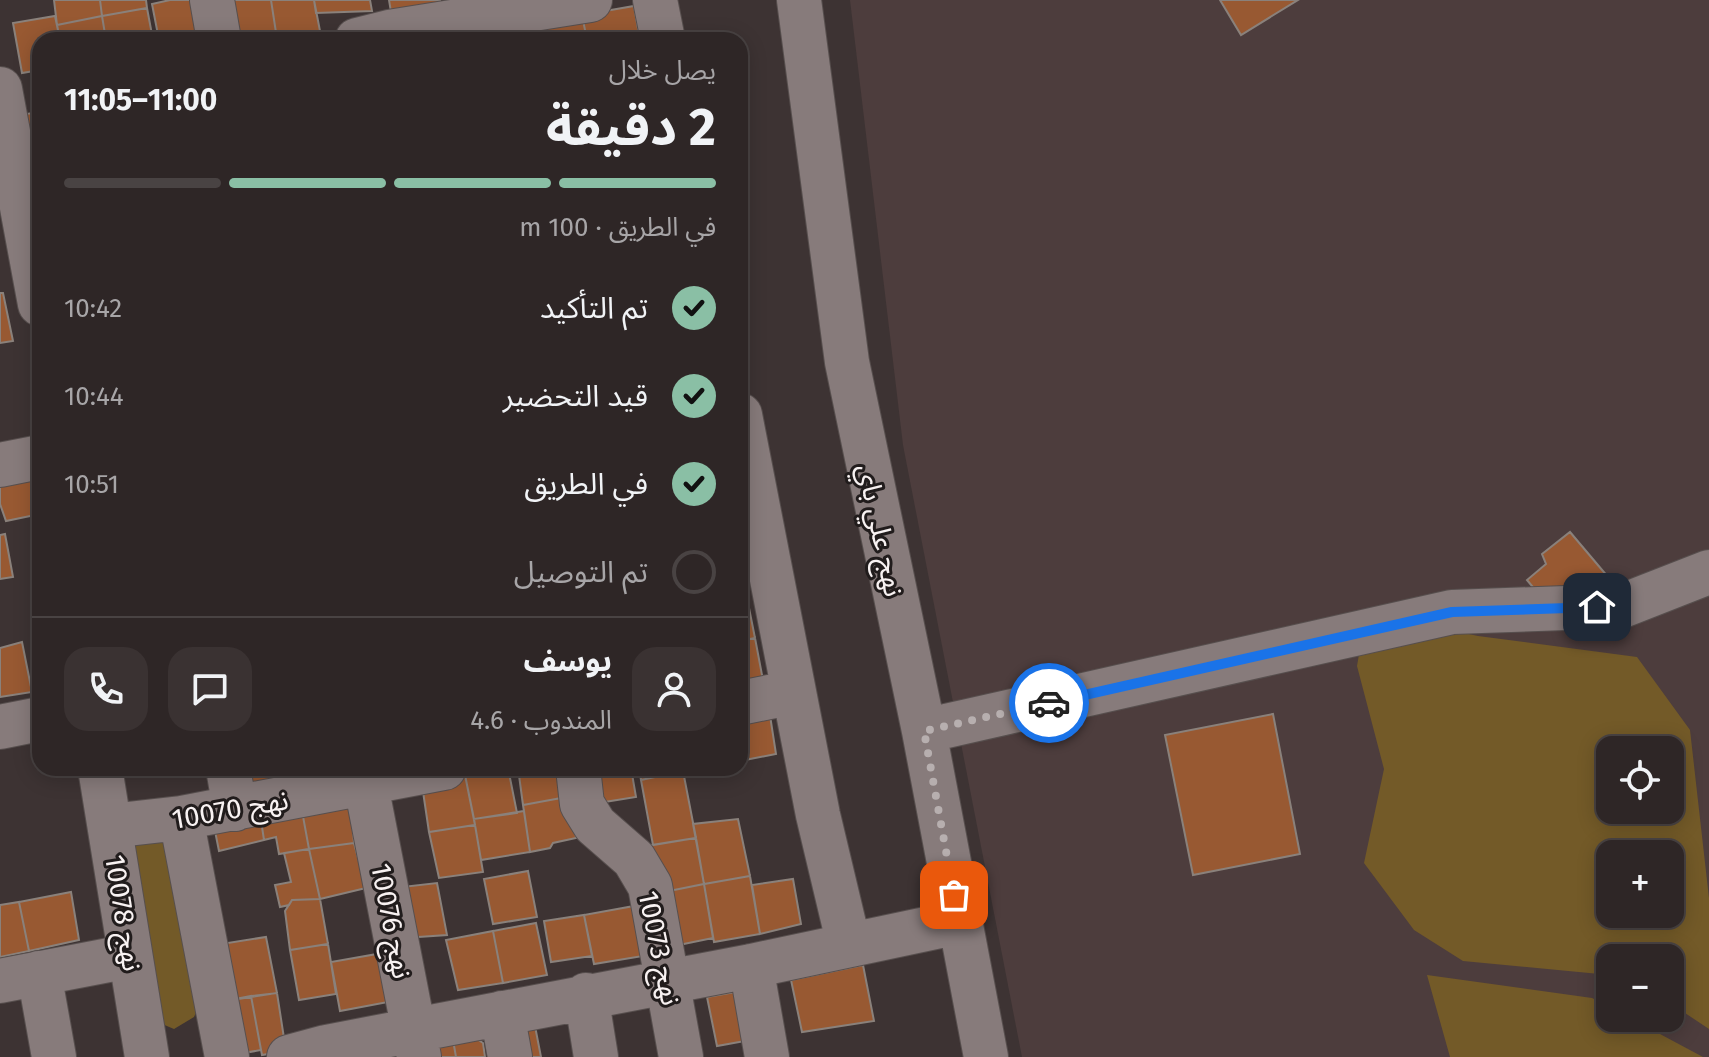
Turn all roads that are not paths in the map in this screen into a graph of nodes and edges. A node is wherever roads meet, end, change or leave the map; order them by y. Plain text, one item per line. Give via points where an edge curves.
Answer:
1 (212, 0) edge
2 (590, 0) edge
3 (655, 0) edge
4 (799, 0) edge
5 (380, 28) edge
6 (218, 32) edge
7 (661, 32) edge
8 (15, 101) edge
9 (12, 228) edge
10 (32, 282) edge
11 (32, 459) edge
12 (0, 465) edge
13 (748, 480) edge
14 (1709, 572) edge
15 (794, 692) junction
16 (748, 701) edge
17 (32, 721) edge
18 (0, 727) edge
19 (924, 731) junction
20 (101, 776) edge
21 (407, 776) edge
22 (579, 776) edge
23 (366, 785) junction
24 (232, 788) edge
25 (181, 818) junction
26 (110, 826) junction
27 (959, 922) junction
28 (849, 945) junction
29 (130, 956) junction
30 (751, 966) junction
31 (20, 977) edge
32 (669, 980) junction
33 (586, 995) junction
34 (502, 1013) junction
35 (416, 1044) edge
36 (314, 1054) edge
37 (54, 1057) edge
38 (147, 1057) edge
39 (227, 1057) edge
40 (510, 1057) edge
41 (596, 1057) edge
42 (681, 1057) edge
43 (767, 1057) edge
44 (986, 1057) edge

1 - 6 street
2 - 5 street
3 - 7 street
4 - 19 street, نهج علي باي via 847,362
8 - 9 street
9 - 10 street
11 - 12 street
13 - 15 street
14 - 19 street via 1622,606 1452,612
15 - 16 street
15 - 28 street
17 - 18 street
19 - 27 street, نهج علي باي
20 - 26 street, نهج 10078
21 - 23 street, نهج 10070
22 - 32 street, نهج 10073 via 582,804 595,825 634,859 650,886
23 - 24 street, نهج 10070
23 - 35 street, نهج 10076
24 - 25 street, نهج 10070
25 - 26 street, نهج 10070
25 - 39 street
26 - 29 street, نهج 10078
27 - 28 street
27 - 44 street, نهج علي باي
28 - 30 street
29 - 31 street
29 - 38 street, نهج 10078
30 - 32 street
30 - 43 street
31 - 37 street
32 - 33 street
32 - 42 street, نهج 10073
33 - 34 street
33 - 41 street
34 - 35 street
34 - 40 street
35 - 36 street

